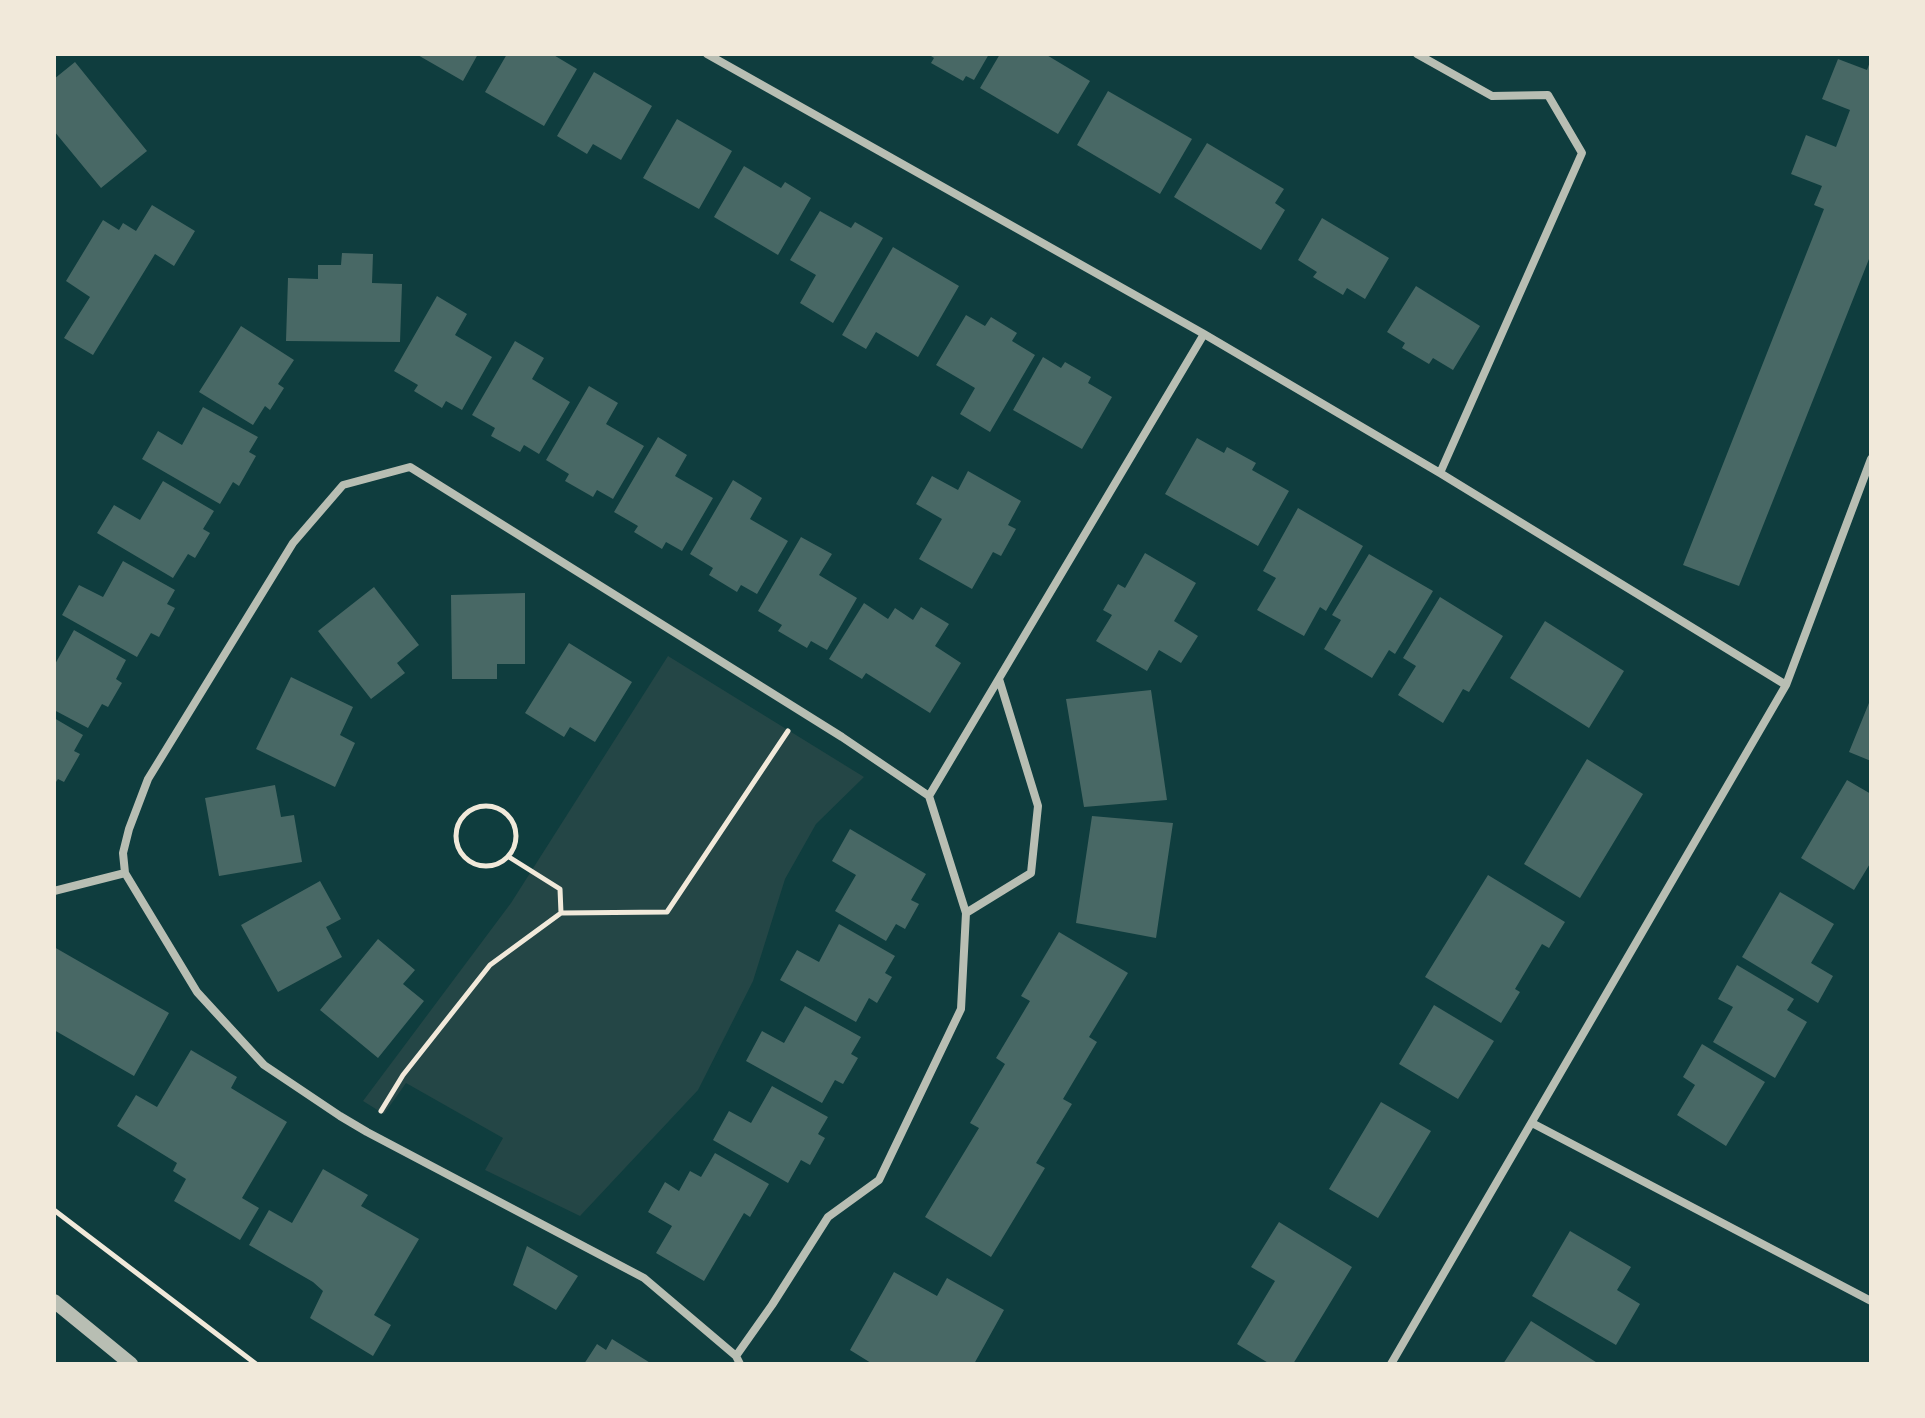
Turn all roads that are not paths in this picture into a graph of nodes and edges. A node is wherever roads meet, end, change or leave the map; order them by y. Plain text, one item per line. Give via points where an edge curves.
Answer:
1 (707, 54) edge
2 (1417, 54) edge
3 (1204, 334) junction
4 (1871, 459) edge
5 (1440, 473) junction
6 (999, 679) junction
7 (1786, 685) junction
8 (929, 796) junction
9 (125, 873) junction
10 (54, 891) edge
11 (966, 913) junction
12 (1532, 1123) junction
13 (54, 1301) edge
14 (1871, 1301) edge
15 (738, 1360) edge
16 (131, 1364) edge
17 (1391, 1364) edge

1 - 3 street
2 - 5 street via 1492,96 1548,95 1582,153
3 - 5 street
3 - 6 street
4 - 7 street
5 - 7 street
6 - 8 street
6 - 11 street via 1038,806 1031,873
7 - 12 street
8 - 9 street via 410,467 343,485 293,543 148,779 123,853
8 - 11 street
9 - 10 street
9 - 15 street via 197,992 264,1065 367,1132 644,1278
11 - 15 street via 961,1009 879,1180 828,1217
12 - 14 street
12 - 17 street
13 - 16 street

